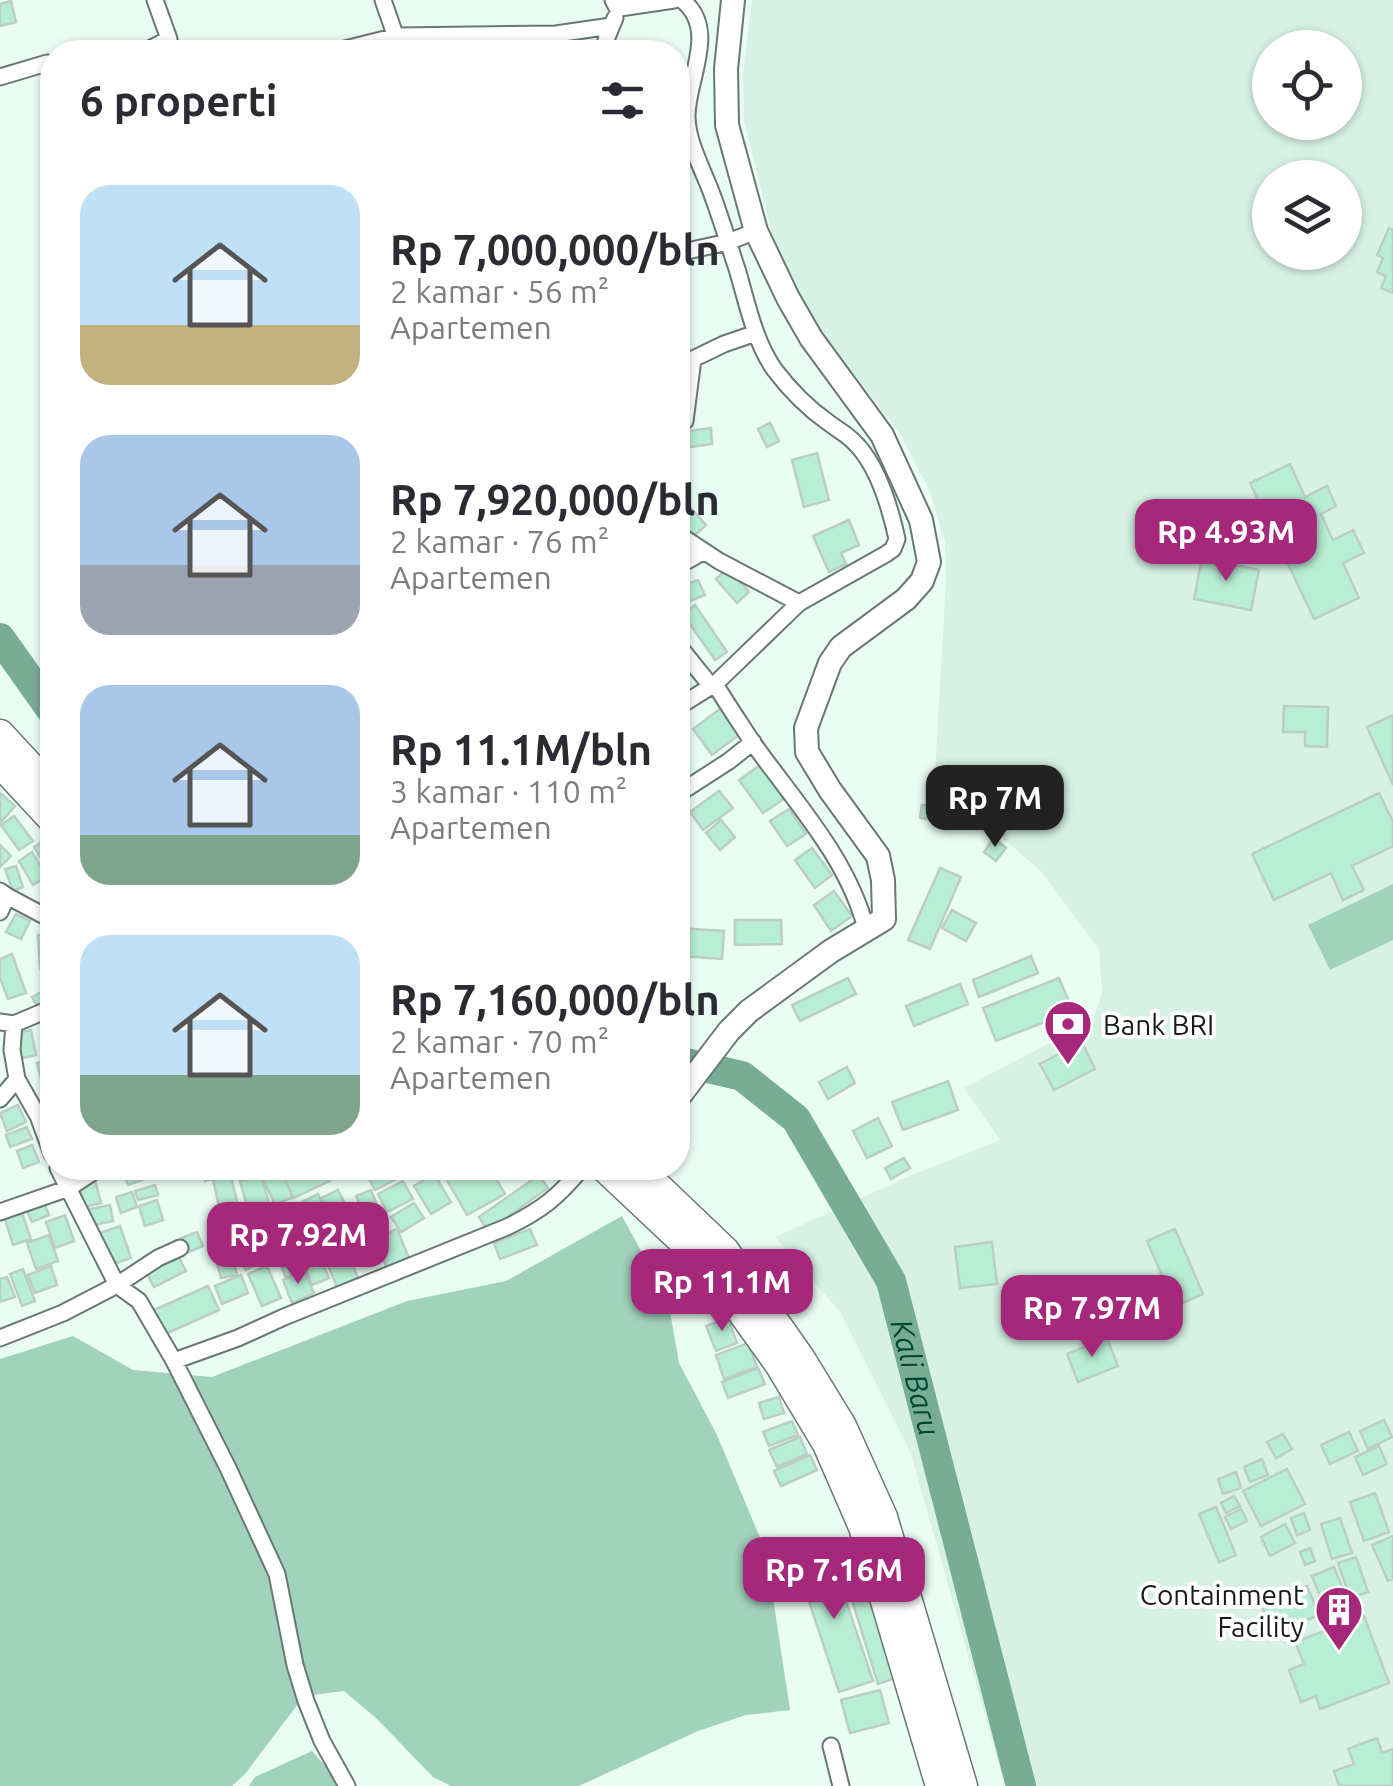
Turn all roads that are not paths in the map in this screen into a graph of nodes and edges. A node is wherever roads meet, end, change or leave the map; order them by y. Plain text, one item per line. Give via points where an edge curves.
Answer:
1 (155, 0) edge
2 (383, 0) edge
3 (733, 0) edge
4 (684, 1) edge
5 (616, 4) edge
6 (611, 26) junction
7 (166, 40) edge
8 (398, 40) edge
9 (462, 40) edge
10 (606, 40) edge
11 (40, 66) edge
12 (0, 76) edge
13 (690, 96) edge
14 (690, 136) edge
15 (756, 232) junction
16 (728, 242) junction
17 (690, 250) edge
18 (756, 334) junction
19 (690, 382) edge
20 (690, 543) edge
21 (703, 552) junction
22 (690, 559) edge
23 (799, 603) junction
24 (690, 659) edge
25 (713, 685) junction
26 (690, 699) edge
27 (0, 734) edge
28 (753, 742) junction
29 (12, 767) edge
30 (40, 783) edge
31 (690, 786) edge
32 (40, 803) edge
33 (4, 894) edge
34 (0, 912) edge
35 (40, 914) edge
36 (866, 929) junction
37 (40, 1012) edge
38 (7, 1023) edge
39 (17, 1079) junction
40 (690, 1083) edge
41 (0, 1100) edge
42 (40, 1121) edge
43 (65, 1180) edge
44 (82, 1180) edge
45 (572, 1180) edge
46 (618, 1180) edge
47 (650, 1180) edge
48 (70, 1188) junction
49 (0, 1212) edge
50 (180, 1248) dead end
51 (117, 1285) junction
52 (0, 1338) edge
53 (174, 1361) junction
54 (831, 1746) dead end
55 (347, 1786) edge
56 (841, 1786) edge
57 (940, 1786) edge
58 (963, 1786) edge

1 - 7 street
2 - 8 street
3 - 15 street via 726,124
4 - 5 street
4 - 13 street via 700,43
5 - 6 street
6 - 9 street
6 - 10 street
11 - 12 street
14 - 16 street
15 - 16 street
15 - 36 street via 811,338 882,435 921,520 929,562 906,599 841,648 806,728 807,752 878,856 884,918
16 - 17 street
16 - 18 street
18 - 19 street via 693,358
18 - 23 street via 789,387 864,453 897,539 886,554
20 - 21 street
21 - 22 street
21 - 23 street
23 - 25 street
24 - 25 street
25 - 26 street
25 - 28 street
27 - 29 highway
28 - 31 street
28 - 36 street via 829,849
29 - 30 highway
29 - 32 highway
33 - 34 street
33 - 35 street
36 - 40 street via 749,1010
37 - 38 street
38 - 39 street
39 - 41 street
39 - 42 street
43 - 48 street
44 - 48 street
45 - 53 street via 507,1227
46 - 57 highway via 708,1265 828,1444 863,1528
47 - 58 highway via 724,1251 842,1426 883,1517
48 - 49 street
48 - 51 street
50 - 51 street
51 - 52 street
51 - 53 street via 138,1301
53 - 55 street via 278,1574 294,1665
54 - 56 street

